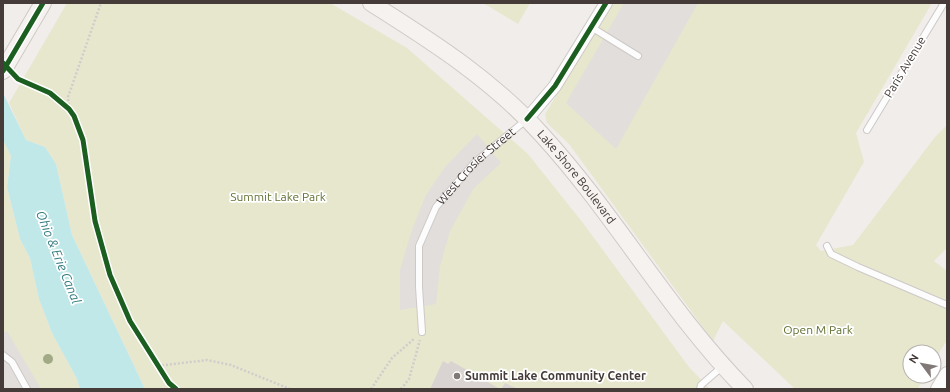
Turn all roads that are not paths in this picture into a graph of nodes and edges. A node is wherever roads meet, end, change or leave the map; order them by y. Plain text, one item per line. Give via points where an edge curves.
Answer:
1 (43, 3) edge
2 (371, 3) edge
3 (606, 3) edge
4 (944, 3) edge
5 (591, 27) junction
6 (638, 56) dead end
7 (3, 71) edge
8 (527, 119) junction
9 (867, 130) dead end
10 (827, 246) dead end
11 (947, 305) edge
12 (422, 332) road end
13 (3, 355) edge
14 (722, 366) junction
15 (947, 374) edge
16 (26, 389) edge
17 (700, 389) edge
18 (745, 389) edge
19 (938, 389) edge

1 - 7 main road
2 - 8 main road, Lake Shore Boulevard via 450,53 487,82
3 - 5 street, West Crosier Street
4 - 9 lane, Paris Avenue
5 - 6 lane
5 - 8 street, West Crosier Street via 555,86
8 - 12 lane, West Crosier Street via 474,163 436,207 419,246
8 - 14 main road, Lake Shore Boulevard via 574,172 679,314
10 - 11 lane via 831,254 851,264
13 - 16 lane via 12,362
14 - 17 lane via 701,385
14 - 18 main road, Lake Shore Boulevard
15 - 19 street

